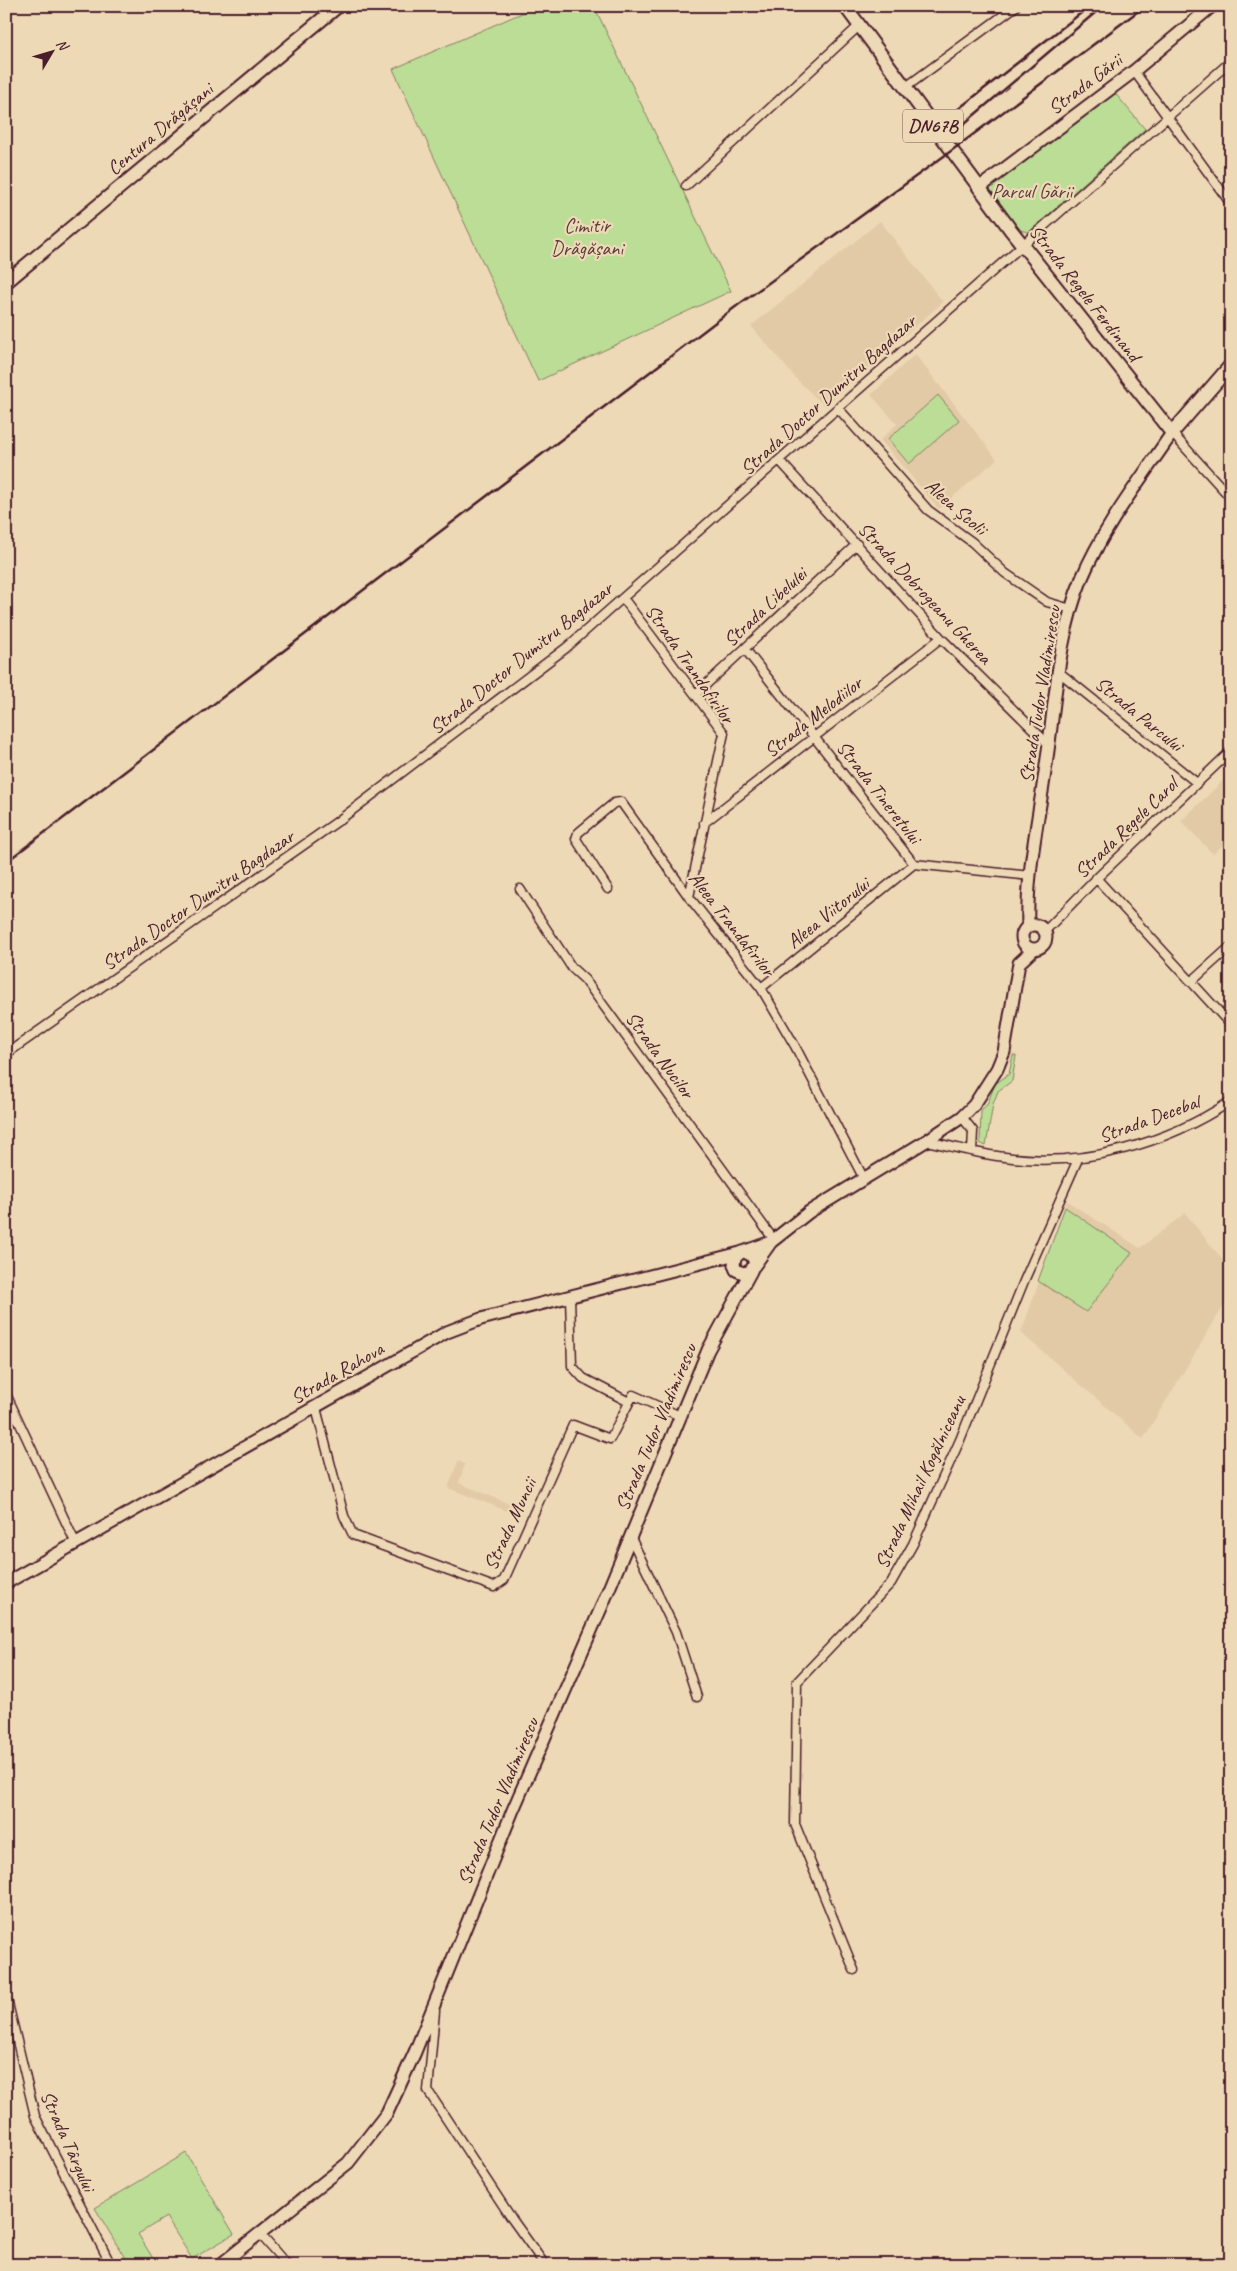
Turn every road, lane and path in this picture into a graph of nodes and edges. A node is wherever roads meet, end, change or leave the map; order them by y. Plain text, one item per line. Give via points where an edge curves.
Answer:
1 (338, 6) edge
2 (845, 6) edge
3 (1016, 6) edge
4 (1212, 6) edge
5 (860, 25) junction
6 (1231, 61) edge
7 (1134, 71) junction
8 (906, 87) junction
9 (1168, 116) junction
10 (686, 186) dead end
11 (979, 188) junction
12 (1231, 204) edge
13 (1022, 245) junction
14 (6, 282) edge
15 (1231, 365) edge
16 (838, 408) junction
17 (1172, 433) junction
18 (780, 461) junction
19 (1231, 498) edge
20 (857, 544) junction
21 (623, 598) junction
22 (1071, 609) junction
23 (941, 638) junction
24 (745, 648) junction
25 (1059, 672) junction
26 (696, 694) junction
27 (815, 736) junction
28 (1049, 745) junction
29 (1231, 751) edge
30 (1196, 782) junction
31 (704, 823) junction
32 (914, 864) junction
33 (1031, 876) junction
34 (1096, 878) junction
35 (520, 889) dead end
36 (608, 889) dead end
37 (689, 897) junction
38 (1028, 927) junction
39 (1045, 931) junction
40 (1023, 941) junction
41 (1231, 946) edge
42 (1034, 949) junction
43 (1019, 963) junction
44 (1191, 982) junction
45 (761, 988) junction
46 (1231, 1026) edge
47 (6, 1054) edge
48 (1231, 1100) edge
49 (962, 1117) junction
50 (926, 1141) junction
51 (972, 1151) junction
52 (1078, 1159) junction
53 (863, 1177) junction
54 (772, 1241) junction
55 (742, 1253) junction
56 (713, 1260) junction
57 (735, 1268) junction
58 (753, 1268) junction
59 (736, 1295) junction
60 (570, 1296) junction
61 (6, 1394) edge
62 (629, 1402) junction
63 (316, 1408) junction
64 (680, 1416) junction
65 (630, 1536) junction
66 (76, 1544) junction
67 (6, 1583) edge
68 (697, 1697) dead end
69 (854, 1970) dead end
70 (6, 1995) edge
71 (436, 2002) junction
72 (260, 2234) junction
73 (111, 2265) edge
74 (220, 2265) edge
75 (287, 2265) edge
76 (545, 2265) edge

1 - 14 main road, Centura Drăgășani
2 - 5 main road, Strada Regele Ferdinand / DN67B
3 - 8 street
4 - 7 main road, Strada Gării
5 - 8 main road, Strada Regele Ferdinand / DN67B
5 - 10 street
6 - 9 street, Strada Doctor Dumitru Bagdazar
7 - 9 street
7 - 11 main road, Strada Gării
8 - 11 main road, Strada Regele Ferdinand / DN67B
9 - 12 street
9 - 13 street, Strada Doctor Dumitru Bagdazar
11 - 13 main road, Strada Regele Ferdinand / DN67B
13 - 16 street, Strada Doctor Dumitru Bagdazar
13 - 17 main road, Strada Regele Ferdinand / DN67B
15 - 17 main road, Strada Tudor Vladimirescu
16 - 18 street, Strada Doctor Dumitru Bagdazar
16 - 22 street, Aleea Școlii via 928,510 972,542 1005,573 1047,602
17 - 19 street, DN67B
17 - 22 main road, Strada Tudor Vladimirescu via 1106,534 1083,577
18 - 20 street, Strada Dobrogeanu Gherea
18 - 21 street, Strada Doctor Dumitru Bagdazar
20 - 23 street, Strada Dobrogeanu Gherea
20 - 24 street, Strada Libelulei
21 - 26 street, Strada Trandafirilor
21 - 47 street, Strada Doctor Dumitru Bagdazar via 566,648 338,821
22 - 25 main road, Strada Tudor Vladimirescu
23 - 27 street, Strada Melodiilor
23 - 28 street, Strada Dobrogeanu Gherea
24 - 26 street, Strada Libelulei
24 - 27 street, Strada Tineretului
25 - 28 main road, Strada Tudor Vladimirescu
25 - 30 street, Strada Parcului
26 - 31 street, Strada Trandafirilor via 724,732
27 - 31 street, Strada Melodiilor
27 - 32 street, Strada Tineretului
28 - 33 main road, Strada Tudor Vladimirescu
29 - 30 street, Strada Regele Carol
30 - 34 street, Strada Regele Carol
31 - 37 street, Strada Trandafirilor
32 - 33 street, Strada Tineretului
32 - 45 street, Aleea Viitorului
33 - 38 main road, Strada Tudor Vladimirescu
34 - 39 street, Strada Regele Carol
34 - 44 street
35 - 54 street, Strada Nucilor via 572,968 585,980
36 - 37 street, Aleea Trandafirilor via 576,839 578,833 614,803 621,802
37 - 45 street, Aleea Trandafirilor
38 - 39 main road via 1040,926
38 - 40 main road, Strada Tudor Vladimirescu via 1023,933
39 - 42 main road via 1044,945
40 - 42 main road
40 - 43 main road, Strada Tudor Vladimirescu
41 - 44 street
42 - 43 main road
43 - 49 main road, Strada Tudor Vladimirescu via 1004,1052 986,1088
44 - 46 street
45 - 53 street, Aleea Trandafirilor via 796,1046
48 - 52 street, Strada Decebal via 1201,1119 1156,1138
49 - 50 main road, Strada Tudor Vladimirescu
49 - 51 street via 973,1131
50 - 51 street, Strada Decebal
50 - 53 main road, Strada Tudor Vladimirescu
51 - 52 street, Strada Decebal via 1019,1159
52 - 69 street, Strada Mihail Kogălniceanu via 914,1544 891,1582 797,1682 795,1824
53 - 54 main road, Strada Tudor Vladimirescu
54 - 55 main road, Strada Tudor Vladimirescu
54 - 58 main road, Strada Tudor Vladimirescu
55 - 56 main road, Strada Rahova
55 - 57 main road via 735,1258
55 - 58 main road via 753,1258
56 - 57 main road
56 - 60 main road, Strada Rahova
57 - 58 main road via 743,1273
57 - 59 main road, Strada Tudor Vladimirescu
58 - 59 main road, Strada Tudor Vladimirescu
59 - 64 main road, Strada Tudor Vladimirescu
60 - 62 street via 572,1366 584,1378
60 - 63 main road, Strada Rahova via 481,1319 446,1332
61 - 66 street
62 - 63 street, Strada Muncii via 610,1439 572,1424 504,1580 494,1587 354,1535 344,1516
62 - 64 street via 633,1395
63 - 66 main road, Strada Rahova
64 - 65 main road, Strada Tudor Vladimirescu
65 - 68 street via 676,1632
65 - 71 main road, Strada Tudor Vladimirescu via 513,1810
66 - 67 main road, Strada Rahova
70 - 73 street, Strada Târgului via 35,2116
71 - 72 main road, Strada Tudor Vladimirescu via 401,2085 369,2138 328,2181
71 - 76 street via 428,2092
72 - 74 main road, Strada Tudor Vladimirescu
72 - 75 street

